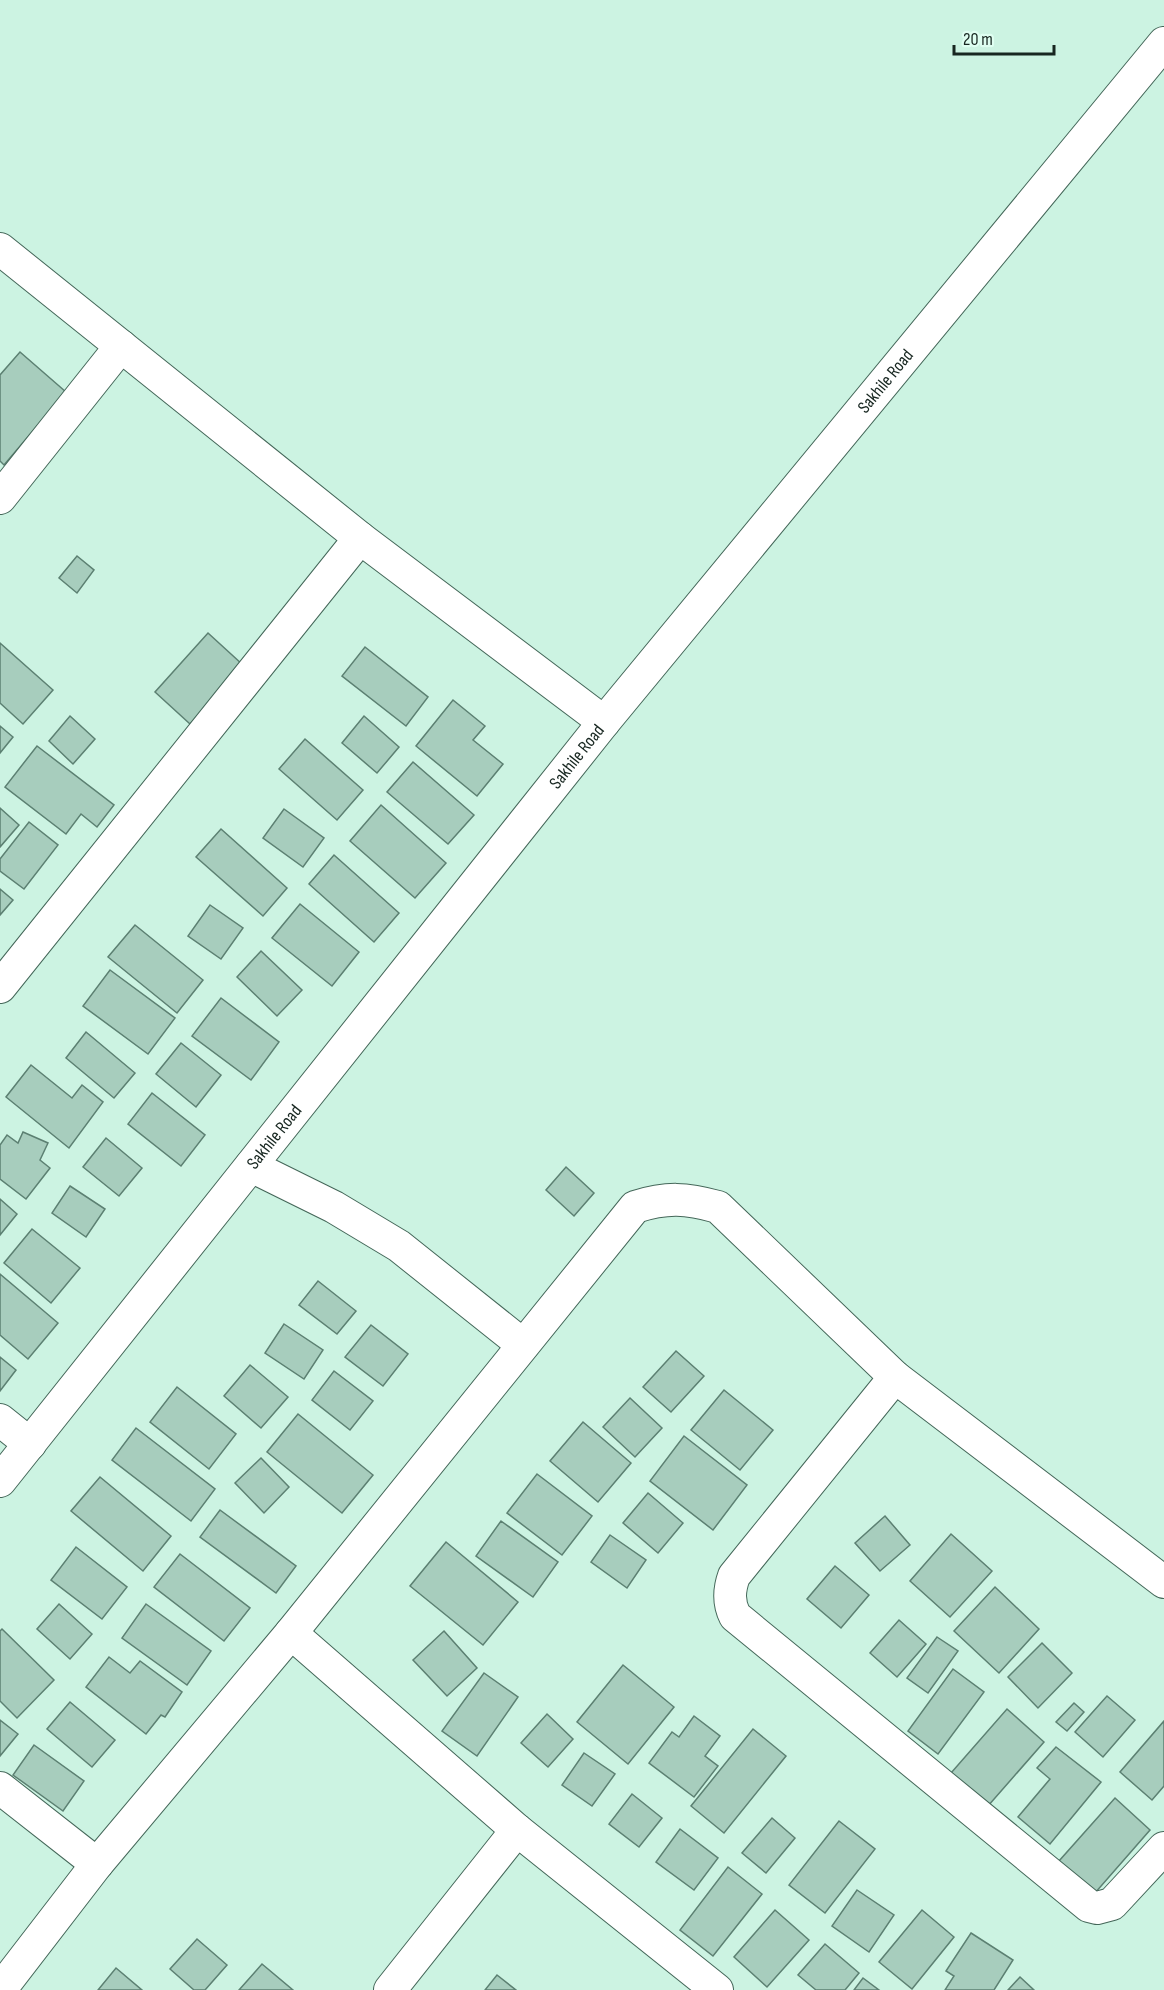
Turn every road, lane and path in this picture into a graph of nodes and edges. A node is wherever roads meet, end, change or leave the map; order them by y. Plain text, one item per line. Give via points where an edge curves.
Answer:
1 (1164, 42) edge
2 (0, 249) edge
3 (121, 346) junction
4 (0, 498) edge
5 (360, 538) junction
6 (604, 722) junction
7 (0, 987) edge
8 (251, 1166) junction
9 (523, 1345) junction
10 (895, 1377) junction
11 (0, 1420) edge
12 (30, 1444) junction
13 (0, 1480) edge
14 (1164, 1582) edge
15 (291, 1633) junction
16 (0, 1788) edge
17 (517, 1830) junction
18 (1164, 1848) edge
19 (97, 1864) junction
20 (0, 1990) edge
21 (390, 1990) edge
22 (717, 1990) edge

1 - 6 street, Sakhile Road
2 - 3 street
3 - 4 street
3 - 5 street
5 - 6 street
5 - 7 street
6 - 8 street, Sakhile Road
8 - 9 street via 334,1207 399,1246
8 - 12 street, Sakhile Road
9 - 10 street via 635,1207 662,1198 695,1200 718,1207
9 - 15 street
10 - 14 street
10 - 18 street via 734,1576 730,1588 735,1616 1089,1905 1112,1905
11 - 12 street
12 - 13 street, Sakhile Road
15 - 17 street
15 - 19 street
16 - 19 street
17 - 21 street
17 - 22 street
19 - 20 street

